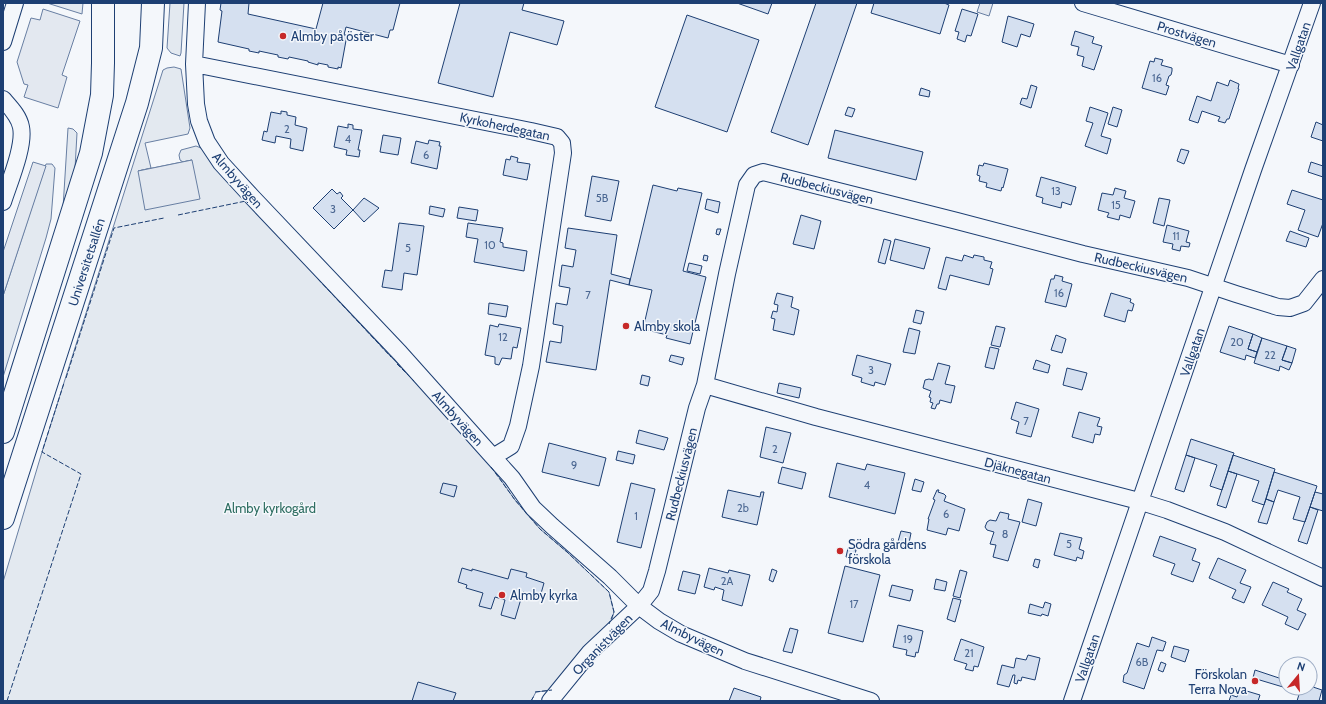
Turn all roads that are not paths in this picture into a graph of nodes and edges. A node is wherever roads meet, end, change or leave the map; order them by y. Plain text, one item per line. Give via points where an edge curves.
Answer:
1 (15, 3) edge
2 (103, 3) edge
3 (153, 3) edge
4 (197, 3) edge
5 (1083, 3) edge
6 (1312, 3) edge
7 (3, 42) edge
8 (194, 64) junction
9 (1291, 65) junction
10 (3, 99) edge
11 (3, 202) edge
12 (1323, 279) edge
13 (1214, 286) junction
14 (705, 385) junction
15 (3, 432) edge
16 (493, 457) junction
17 (1141, 502) junction
18 (3, 518) edge
19 (1323, 578) edge
20 (639, 606) junction
21 (550, 701) edge
22 (871, 701) edge
23 (1072, 701) edge

1 - 7 street
2 - 15 main road via 102,95 91,153
3 - 18 main road, Universitetsallén via 151,48 137,103
4 - 8 street, Almbyvägen
5 - 9 street, Prostvägen
6 - 9 street, Vallgatan
8 - 16 street, Almbyvägen via 199,121 207,142 221,163 400,353
8 - 16 street, Kyrkoherdegatan via 531,131 557,137 562,143 557,197 530,374 511,446
9 - 13 street, Vallgatan
10 - 11 street via 13,110 21,127 21,144
12 - 13 street, Rudbeckiusvägen via 1304,303 1290,308 1278,307
13 - 14 street, Rudbeckiusvägen via 763,172 754,175 747,185
13 - 17 street, Vallgatan
14 - 17 street, Djäknegatan
14 - 20 street, Rudbeckiusvägen via 657,571 650,591
16 - 20 street, Almbyvägen via 533,508
17 - 19 street, Djäknegatan via 1225,532
17 - 23 street, Vallgatan
20 - 21 street, Organistvägen via 590,652
20 - 22 street, Almbyvägen via 682,634 745,661

